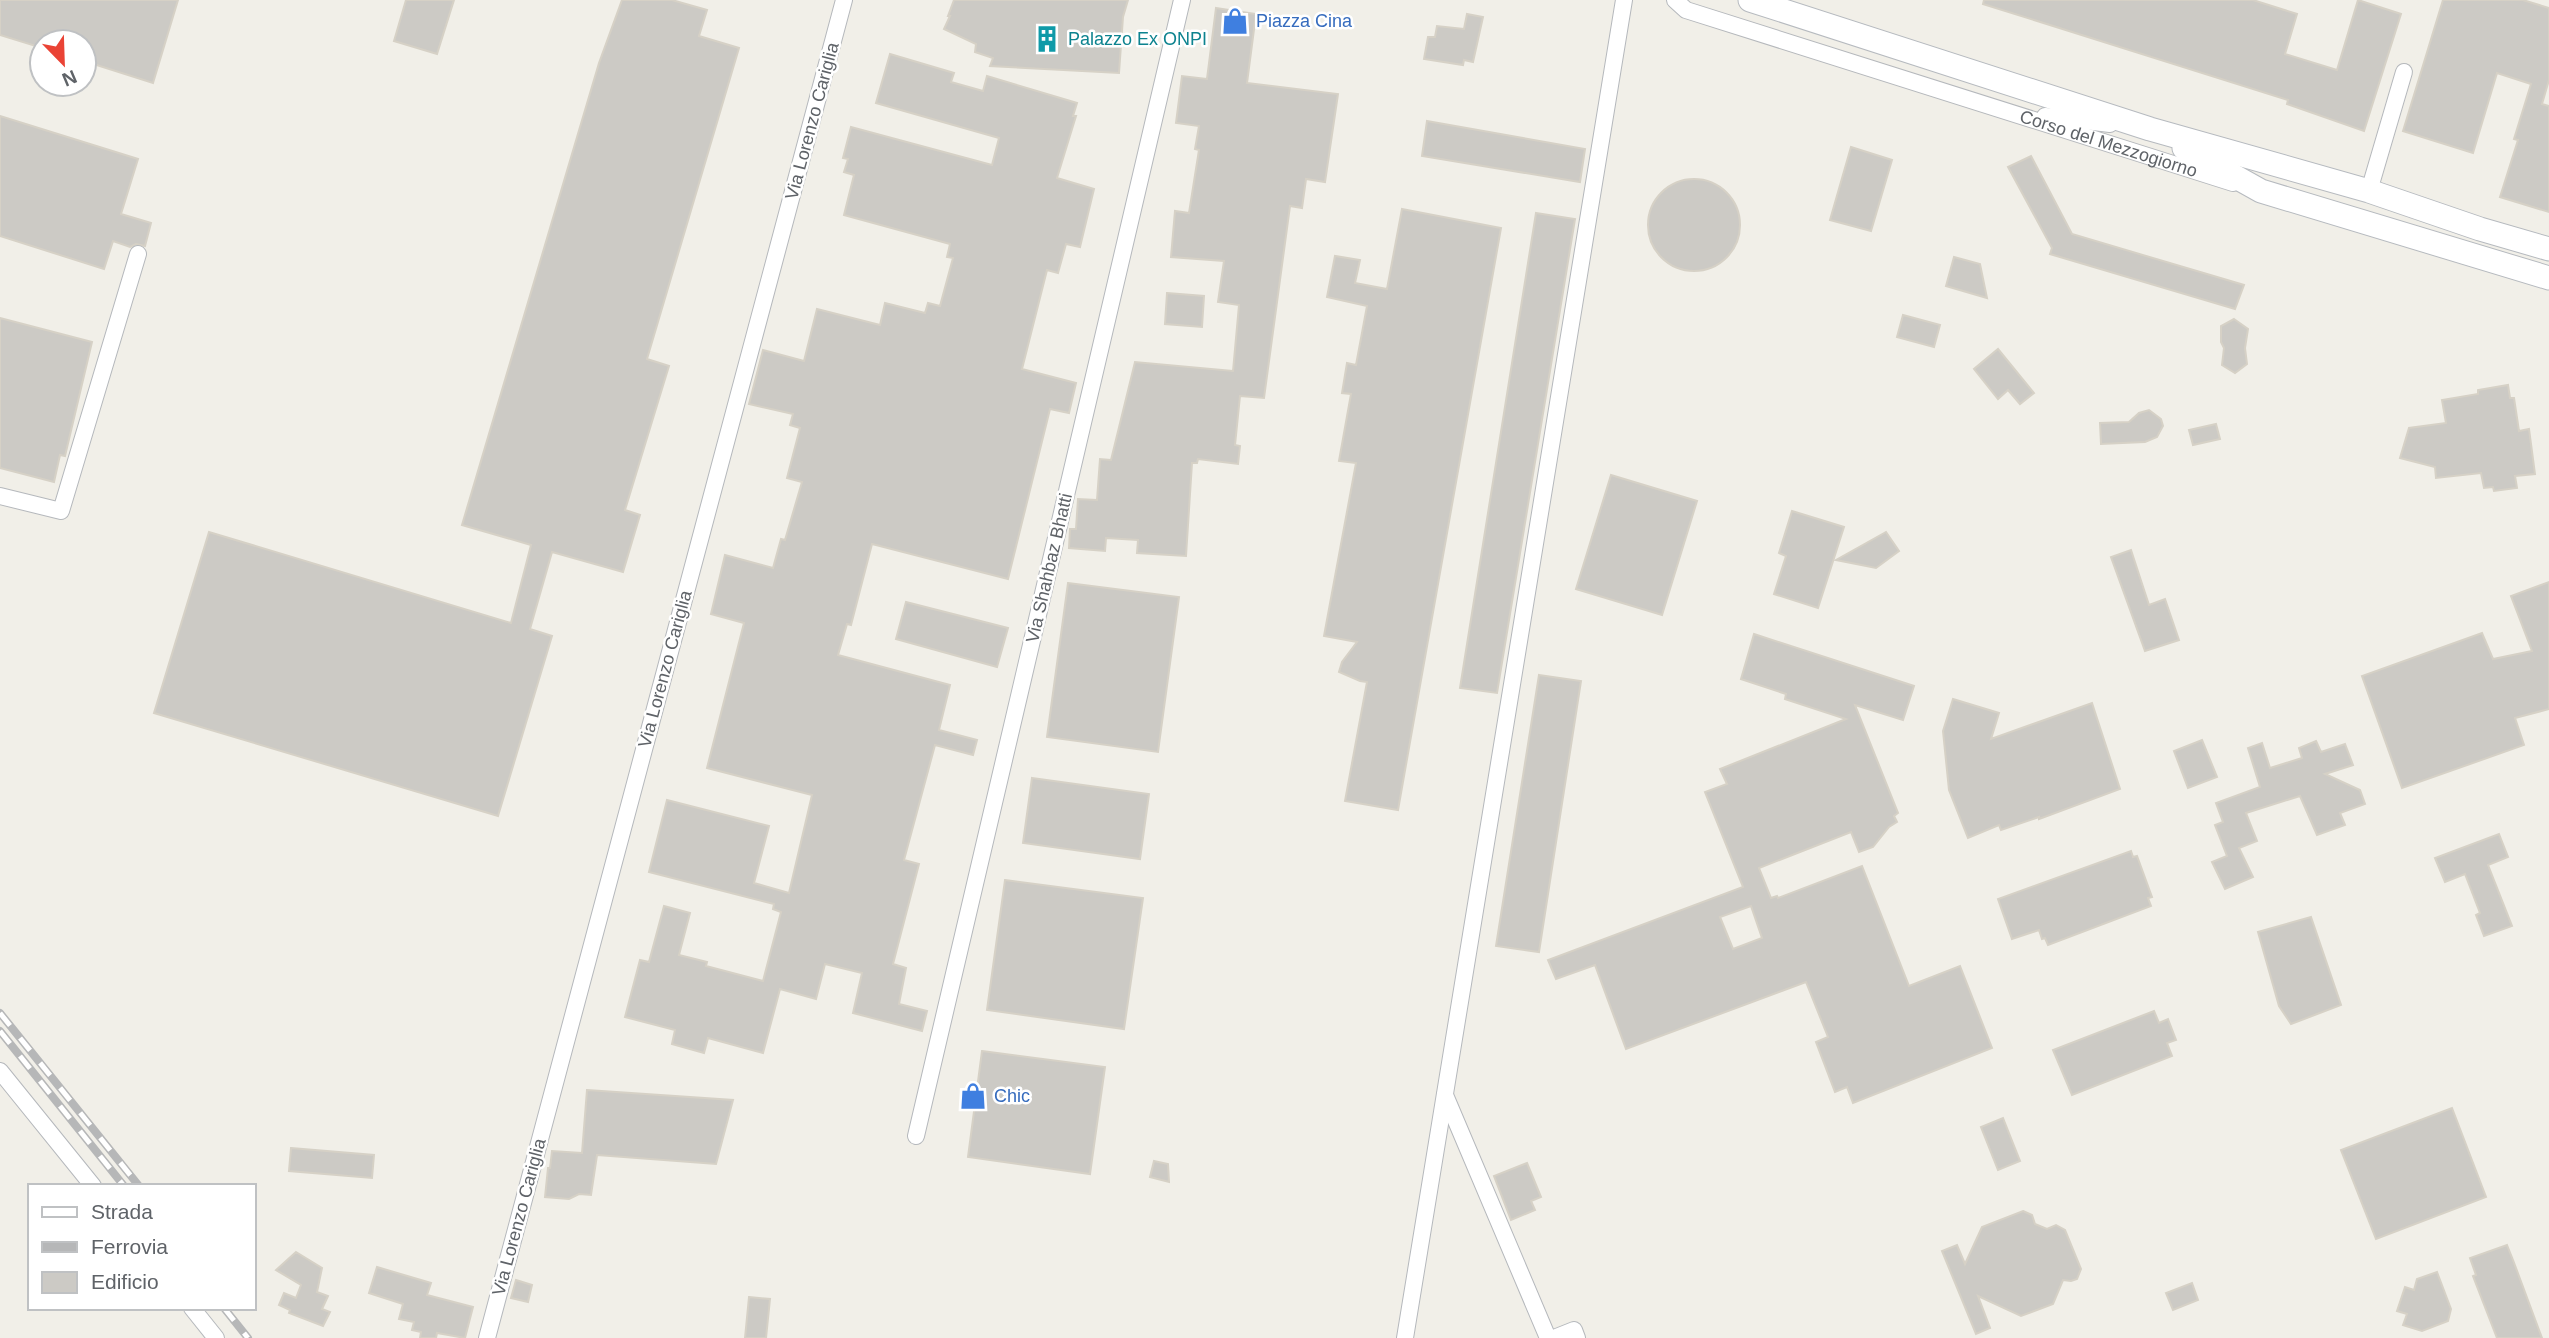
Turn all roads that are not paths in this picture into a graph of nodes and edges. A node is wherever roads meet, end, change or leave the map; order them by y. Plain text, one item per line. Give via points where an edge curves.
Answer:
1 (844, 0) edge
2 (1182, 0) edge
3 (1624, 0) edge
4 (1675, 0) edge
5 (1750, 0) edge
6 (2404, 72) dead end
7 (2005, 111) junction
8 (2150, 129) junction
9 (2261, 191) junction
10 (2369, 191) junction
11 (2549, 249) edge
12 (138, 254) dead end
13 (2549, 278) edge
14 (0, 496) edge
15 (0, 1071) edge
16 (1444, 1094) junction
17 (916, 1136) dead end
18 (91, 1184) edge
19 (194, 1310) edge
20 (216, 1338) edge
21 (486, 1338) edge
22 (1405, 1338) edge
23 (1548, 1338) edge
24 (1554, 1338) edge
25 (1577, 1338) edge

1 - 21 street, Via Lorenzo Cariglia
2 - 17 street, Via Shahbaz Bhatti
3 - 16 street
4 - 7 street, Corso del Mezzogiorno via 1686,10
5 - 8 main road, Corso del Mezzogiorno
6 - 10 street
7 - 8 street
7 - 9 street, Corso del Mezzogiorno
8 - 9 main road
8 - 10 main road, Corso del Mezzogiorno
9 - 13 main road, Corso del Mezzogiorno
10 - 11 main road, Corso del Mezzogiorno
12 - 14 street via 61,511
15 - 18 street
16 - 22 street
16 - 23 street
19 - 20 street
24 - 25 street via 1573,1330

